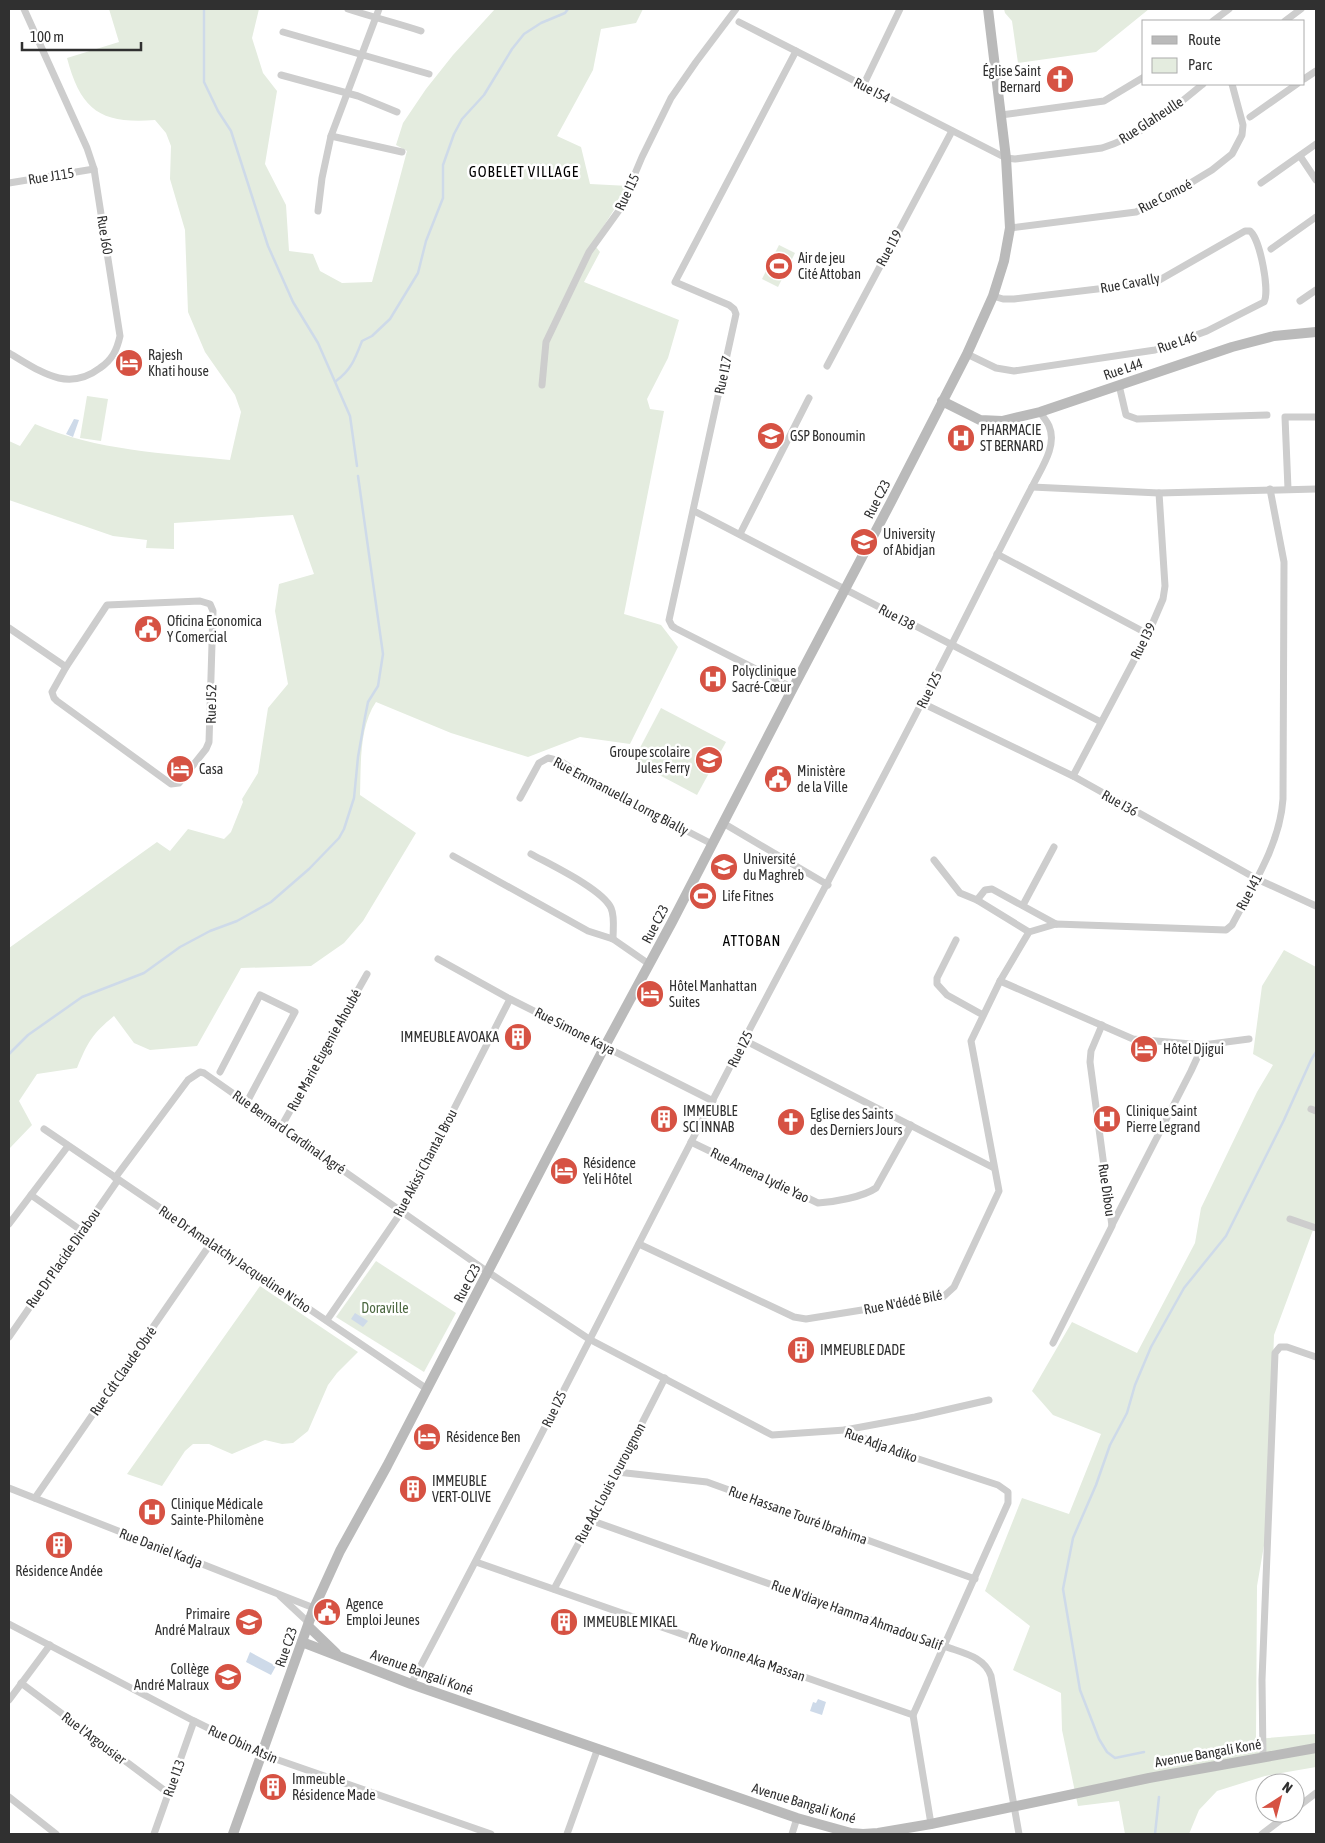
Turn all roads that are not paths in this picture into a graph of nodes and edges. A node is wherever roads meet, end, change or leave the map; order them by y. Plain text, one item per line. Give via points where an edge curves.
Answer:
1 (24, 9) edge
2 (348, 9) edge
3 (379, 9) edge
4 (736, 9) edge
5 (900, 9) edge
6 (988, 9) edge
7 (1229, 9) edge
8 (1302, 9) edge
9 (376, 18) junction
10 (1214, 20) edge
11 (1286, 20) edge
12 (739, 22) dead end
13 (421, 31) dead end
14 (283, 32) dead end
15 (796, 51) junction
16 (361, 55) junction
17 (1316, 70) edge
18 (429, 74) dead end
19 (281, 75) dead end
20 (1142, 78) edge
21 (1305, 78) edge
22 (1202, 85) edge
23 (1232, 85) edge
24 (1296, 85) edge
25 (863, 86) junction
26 (347, 93) junction
27 (397, 112) dead end
28 (1001, 115) junction
29 (1250, 116) dead end
30 (952, 131) junction
31 (331, 136) junction
32 (1316, 144) edge
33 (402, 152) dead end
34 (1300, 156) junction
35 (1006, 158) junction
36 (94, 169) junction
37 (1316, 180) edge
38 (9, 183) edge
39 (1261, 183) dead end
40 (318, 211) dead end
41 (1316, 217) edge
42 (1010, 228) junction
43 (1271, 248) dead end
44 (1262, 263) joint
45 (1316, 290) edge
46 (993, 296) junction
47 (1300, 301) dead end
48 (1316, 332) edge
49 (9, 353) edge
50 (967, 354) junction
51 (827, 366) dead end
52 (542, 385) dead end
53 (1119, 385) junction
54 (809, 398) dead end
55 (942, 401) junction
56 (1040, 412) junction
57 (1267, 415) dead end
58 (1316, 417) edge
59 (1032, 487) junction
60 (1270, 489) junction
61 (1288, 489) junction
62 (1316, 489) edge
63 (1159, 493) junction
64 (694, 511) junction
65 (740, 534) junction
66 (996, 554) junction
67 (845, 590) junction
68 (9, 628) edge
69 (1148, 634) junction
70 (952, 646) junction
71 (66, 666) junction
72 (792, 688) junction
73 (922, 703) junction
74 (1101, 722) junction
75 (1073, 776) junction
76 (520, 798) dead end
77 (723, 823) junction
78 (712, 844) junction
79 (1054, 847) dead end
80 (531, 854) dead end
81 (453, 856) dead end
82 (934, 860) dead end
83 (1257, 879) junction
84 (828, 885) junction
85 (977, 900) junction
86 (1023, 905) junction
87 (1316, 906) edge
88 (1056, 924) junction
89 (1030, 932) junction
90 (613, 939) junction
91 (956, 940) dead end
92 (438, 958) dead end
93 (649, 964) junction
94 (367, 974) dead end
95 (1000, 980) junction
96 (510, 999) junction
97 (983, 1015) junction
98 (1102, 1025) junction
99 (744, 1040) junction
100 (1250, 1040) dead end
101 (1203, 1045) junction
102 (605, 1046) junction
103 (220, 1072) dead end
104 (713, 1101) junction
105 (247, 1102) junction
106 (911, 1125) junction
107 (281, 1127) junction
108 (44, 1129) dead end
109 (692, 1142) junction
110 (68, 1146) junction
111 (994, 1168) junction
112 (116, 1179) junction
113 (31, 1195) junction
114 (402, 1211) junction
115 (1290, 1219) dead end
116 (9, 1224) edge
117 (1112, 1226) junction
118 (1316, 1228) edge
119 (82, 1232) junction
120 (211, 1243) junction
121 (639, 1244) junction
122 (488, 1272) junction
123 (327, 1320) junction
124 (9, 1337) edge
125 (589, 1339) junction
126 (1053, 1343) dead end
127 (1316, 1357) edge
128 (665, 1378) junction
129 (426, 1389) junction
130 (989, 1400) dead end
131 (845, 1430) junction
132 (617, 1472) junction
133 (9, 1488) edge
134 (34, 1498) junction
135 (590, 1520) junction
136 (476, 1562) junction
137 (975, 1579) junction
138 (554, 1589) junction
139 (278, 1594) junction
140 (314, 1608) junction
141 (9, 1624) edge
142 (308, 1624) junction
143 (302, 1642) junction
144 (50, 1645) junction
145 (944, 1646) junction
146 (341, 1657) junction
147 (21, 1683) junction
148 (411, 1684) junction
149 (9, 1700) edge
150 (914, 1715) junction
151 (194, 1721) junction
152 (598, 1748) junction
153 (1316, 1748) edge
154 (261, 1754) junction
155 (1263, 1757) junction
156 (168, 1793) junction
157 (1316, 1793) edge
158 (9, 1797) edge
159 (1305, 1801) edge
160 (1014, 1806) junction
161 (797, 1818) junction
162 (1277, 1823) edge
163 (930, 1824) junction
164 (913, 1831) edge
165 (56, 1834) edge
166 (154, 1834) edge
167 (233, 1834) edge
168 (491, 1834) edge
169 (567, 1834) edge
170 (792, 1834) edge
171 (1019, 1834) edge
172 (1262, 1834) edge

1 - 36 street, Rue J60
2 - 9 street
3 - 9 street
4 - 52 street, Rue I15 via 671,98 620,209 589,252 546,342
5 - 25 street
6 - 28 street, Rue C23
7 - 10 street
8 - 11 street
9 - 13 street
9 - 16 street
12 - 15 street, Rue I54
14 - 16 street
15 - 25 street, Rue I54
15 - 64 street, Rue I17 via 675,282 729,306 736,314
16 - 18 street
16 - 26 street
17 - 21 street
19 - 26 street
20 - 28 street via 1104,101
22 - 35 street, Rue Glaheulle via 1154,122 1113,144 1102,148
23 - 42 street, Rue Comoé via 1242,135 1232,154 1212,170 1148,207 1126,214
24 - 29 street
25 - 30 street, Rue I54
26 - 27 street
26 - 31 street
28 - 35 street, Rue C23
30 - 35 street, Rue I54
30 - 51 street, Rue I19
31 - 33 street
31 - 40 street
32 - 34 street
34 - 37 street
34 - 39 street
35 - 42 street, Rue C23
36 - 38 street, Rue J115
36 - 49 street, Rue J60 via 120,336 114,356 94,373 70,381 56,378
41 - 43 street
42 - 46 street, Rue C23
44 - 46 street, Rue Cavally via 1250,230 1156,282 1014,299
44 - 50 street, Rue L46 via 1267,295 1264,302 1207,331 1155,350 1014,371 996,368
45 - 47 street
46 - 50 street, Rue C23
48 - 53 street, Rue L44 via 1274,336 1232,347
50 - 55 street, Rue C23
53 - 56 street, Rue L44
53 - 57 street via 1126,415 1130,418
54 - 65 street
55 - 56 street, Rue L44 via 980,420 1002,421
55 - 67 street, Rue C23
56 - 59 street, Rue I25 via 1052,438
58 - 61 street via 1285,417
59 - 63 street
59 - 66 street, Rue I25
60 - 61 street
60 - 63 street
60 - 83 street, Rue I41 via 1284,562 1282,814
61 - 62 street
63 - 69 street, Rue I39 via 1165,586
64 - 65 street, Rue I38
64 - 72 street, Rue I17 via 670,624
65 - 67 street, Rue I38
66 - 69 street
66 - 70 street, Rue I25
67 - 70 street, Rue I38
67 - 72 street, Rue C23
68 - 71 street
69 - 74 street, Rue I39
70 - 73 street, Rue I25
70 - 74 street, Rue I38
71 - 71 street, Rue J52 via 109,604 200,601 210,604 213,610 210,734 208,745 179,783 171,784 54,698 53,689
72 - 77 street, Rue C23
73 - 75 street, Rue I36
73 - 84 street, Rue I25
74 - 75 street, Rue I39
75 - 83 street, Rue I36
76 - 78 street, Rue Emmanuella Lorng Bially via 539,763 553,758
77 - 78 street, Rue C23
77 - 84 street
78 - 93 street, Rue C23
79 - 86 street
80 - 90 street via 580,881 607,902 612,910
81 - 90 street via 588,932
82 - 85 street via 960,893
83 - 87 street, Rue I36
83 - 88 street, Rue I41 via 1226,930
84 - 99 street, Rue I25
85 - 86 street via 985,890 992,889
85 - 89 street
86 - 88 street
88 - 89 street, Rue I41
89 - 95 street
90 - 93 street
91 - 97 street via 937,984 946,995
92 - 96 street, Rue Simone Kaya
93 - 102 street, Rue C23
94 - 107 street, Rue Marie Eugenie Ahoubé
95 - 97 street
95 - 98 street
96 - 102 street, Rue Simone Kaya
96 - 114 street, Rue Akissi Chantal Brou
97 - 111 street, Rue N'dédé Bilé via 971,1041
98 - 101 street via 1134,1039
98 - 117 street, Rue Dibou via 1090,1062
99 - 104 street, Rue I25
99 - 106 street
100 - 101 street
101 - 117 street
102 - 104 street, Rue Simone Kaya
102 - 122 street, Rue C23
103 - 105 street via 260,995 295,1012
104 - 109 street, Rue I25
105 - 107 street, Rue Bernard Cardinal Agré
105 - 112 street, Rue Bernard Cardinal Agré via 204,1073 195,1075 188,1080
106 - 109 street, Rue Amena Lydie Yao via 876,1188 869,1193 818,1203
106 - 111 street
107 - 114 street, Rue Bernard Cardinal Agré
108 - 110 street, Rue Dr Amalatchy Jacqueline N'cho
109 - 121 street, Rue I25
110 - 112 street, Rue Dr Amalatchy Jacqueline N'cho
110 - 113 street
111 - 121 street, Rue N'dédé Bilé via 999,1191 954,1287 943,1297 806,1319 794,1318
112 - 119 street, Rue Dr Placide Dirabou
112 - 120 street, Rue Dr Amalatchy Jacqueline N'cho
113 - 116 street
113 - 119 street
114 - 122 street, Rue Bernard Cardinal Agré
114 - 123 street, Rue Akissi Chantal Brou
115 - 118 street
117 - 126 street, Rue Dibou
119 - 124 street, Rue Dr Placide Dirabou
120 - 123 street, Rue Dr Amalatchy Jacqueline N'cho
120 - 134 street, Rue Cdt Claude Obré
121 - 125 street, Rue I25
122 - 125 street, Rue Adja Adiko
122 - 129 street, Rue C23
123 - 129 street, Rue Dr Amalatchy Jacqueline N'cho
125 - 128 street, Rue Adja Adiko
125 - 136 street, Rue I25
127 - 155 street via 1288,1347 1280,1347 1275,1353 1262,1680
128 - 131 street, Rue Adja Adiko via 772,1434
128 - 132 street, Rue Adc Louis Lourougnon
129 - 140 street, Rue C23 via 340,1551
130 - 131 street
131 - 137 street, Rue Adja Adiko via 894,1451 998,1485 1008,1492 1008,1503
132 - 135 street, Rue Adc Louis Lourougnon
132 - 137 street, Rue Hassane Touré Ibrahima via 707,1482
133 - 134 street, Rue Daniel Kadja
134 - 139 street, Rue Daniel Kadja
135 - 138 street, Rue Adc Louis Lourougnon
135 - 145 street, Rue N'diaye Hamma Ahmadou Salif
136 - 138 street, Rue Yvonne Aka Massan
136 - 148 street, Rue I25
137 - 145 street, Rue Adja Adiko
138 - 150 street, Rue Yvonne Aka Massan
139 - 140 street, Rue Daniel Kadja
139 - 142 street
140 - 142 street, Rue C23
141 - 144 street, Rue Obin Atsin
142 - 143 street, Rue C23
142 - 146 street
143 - 146 street, Avenue Bangali Koné
143 - 154 street, Rue C23
144 - 147 street
144 - 151 street, Rue Obin Atsin
145 - 150 street, Rue Adja Adiko
145 - 160 street, Rue N'diaye Hamma Ahmadou Salif via 980,1660 988,1667
146 - 148 street, Avenue Bangali Koné
147 - 149 street
147 - 156 street, Rue l'Argousier
148 - 152 street, Avenue Bangali Koné
150 - 163 street
151 - 154 street, Rue Obin Atsin
151 - 156 street, Rue I13
152 - 161 street, Avenue Bangali Koné
152 - 169 street
153 - 155 street, Avenue Bangali Koné
154 - 167 street, Rue C23
154 - 168 street, Rue Obin Atsin
155 - 160 street, Avenue Bangali Koné
156 - 166 street, Rue I13
157 - 159 street
158 - 165 street
160 - 163 street, Avenue Bangali Koné
160 - 171 street
161 - 164 street, Avenue Bangali Koné via 863,1834
161 - 170 street
162 - 172 street
163 - 164 street, Avenue Bangali Koné

